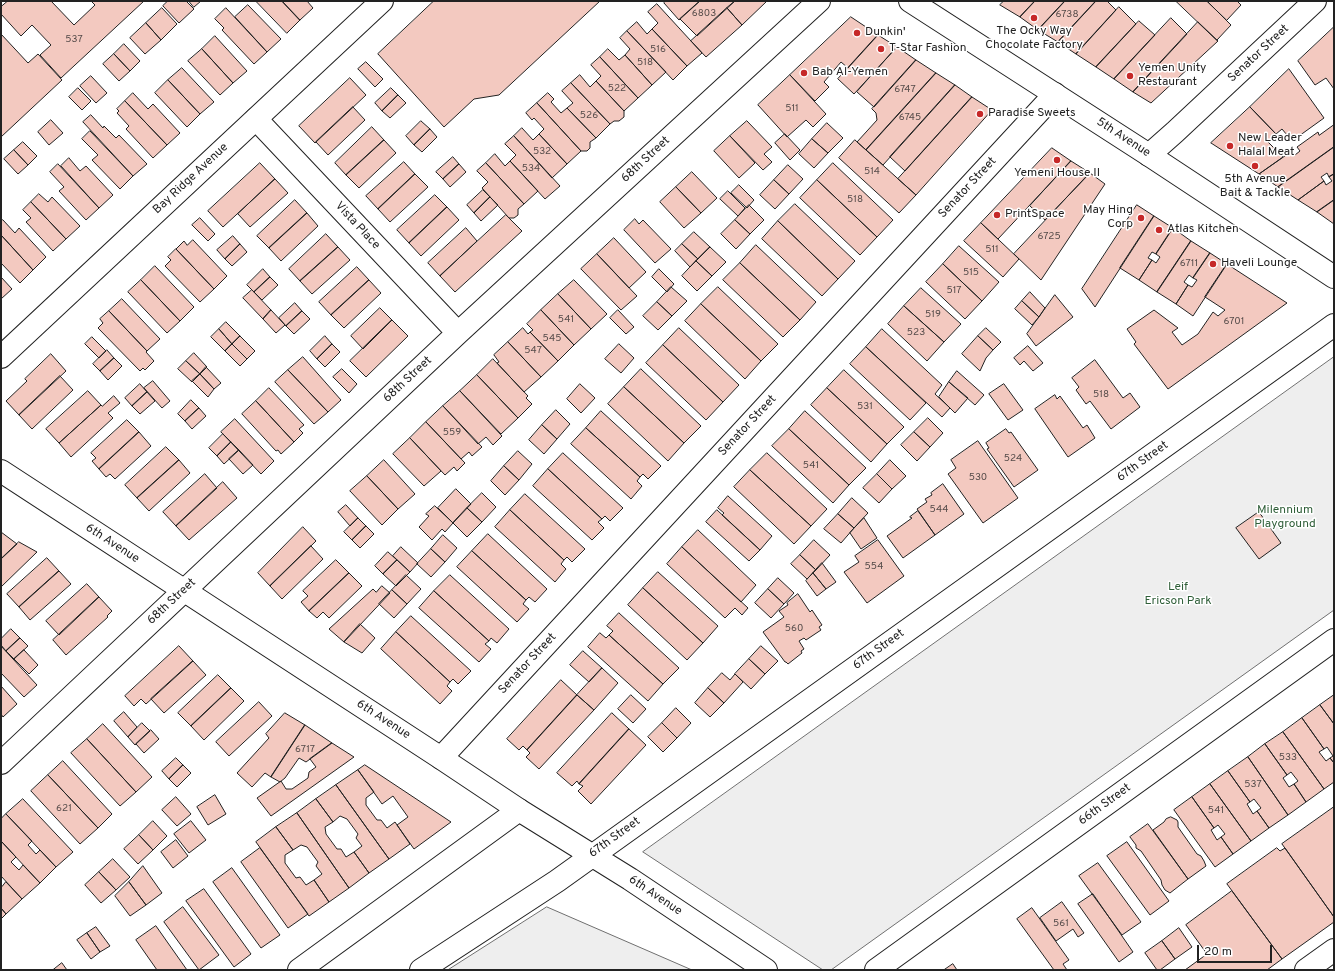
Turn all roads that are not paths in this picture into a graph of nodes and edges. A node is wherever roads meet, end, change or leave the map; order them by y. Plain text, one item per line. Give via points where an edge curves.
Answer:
1 (382, 1) edge
2 (818, 1) edge
3 (910, 1) edge
4 (1315, 1) edge
5 (1055, 94) junction
6 (256, 119) junction
7 (1149, 155) junction
8 (1334, 277) edge
9 (1334, 325) edge
10 (458, 333) junction
11 (1, 357) edge
12 (1, 471) edge
13 (185, 591) junction
14 (1334, 640) edge
15 (441, 758) junction
16 (1, 763) edge
17 (519, 810) junction
18 (592, 856) junction
19 (1334, 950) edge
20 (299, 970) edge
21 (421, 970) edge
22 (766, 970) edge
23 (876, 970) edge
24 (1306, 970) edge

1 - 6 street, Bay Ridge Avenue
2 - 10 street, 68th Street
3 - 5 street, 5th Avenue
4 - 7 street, Senator Street
5 - 7 street, 5th Avenue
5 - 15 street, Senator Street
6 - 10 street, Vista Place
6 - 11 street, Bay Ridge Avenue
7 - 8 street, 5th Avenue
9 - 18 street, 67th Street
10 - 13 street, 68th Street
12 - 13 street, 6th Avenue
13 - 15 street, 6th Avenue
13 - 16 street, 68th Street
14 - 23 street, 66th Street
15 - 17 street, 6th Avenue
17 - 18 street, 6th Avenue
17 - 20 street
18 - 21 street, 67th Street
18 - 22 street, 6th Avenue
19 - 24 street

